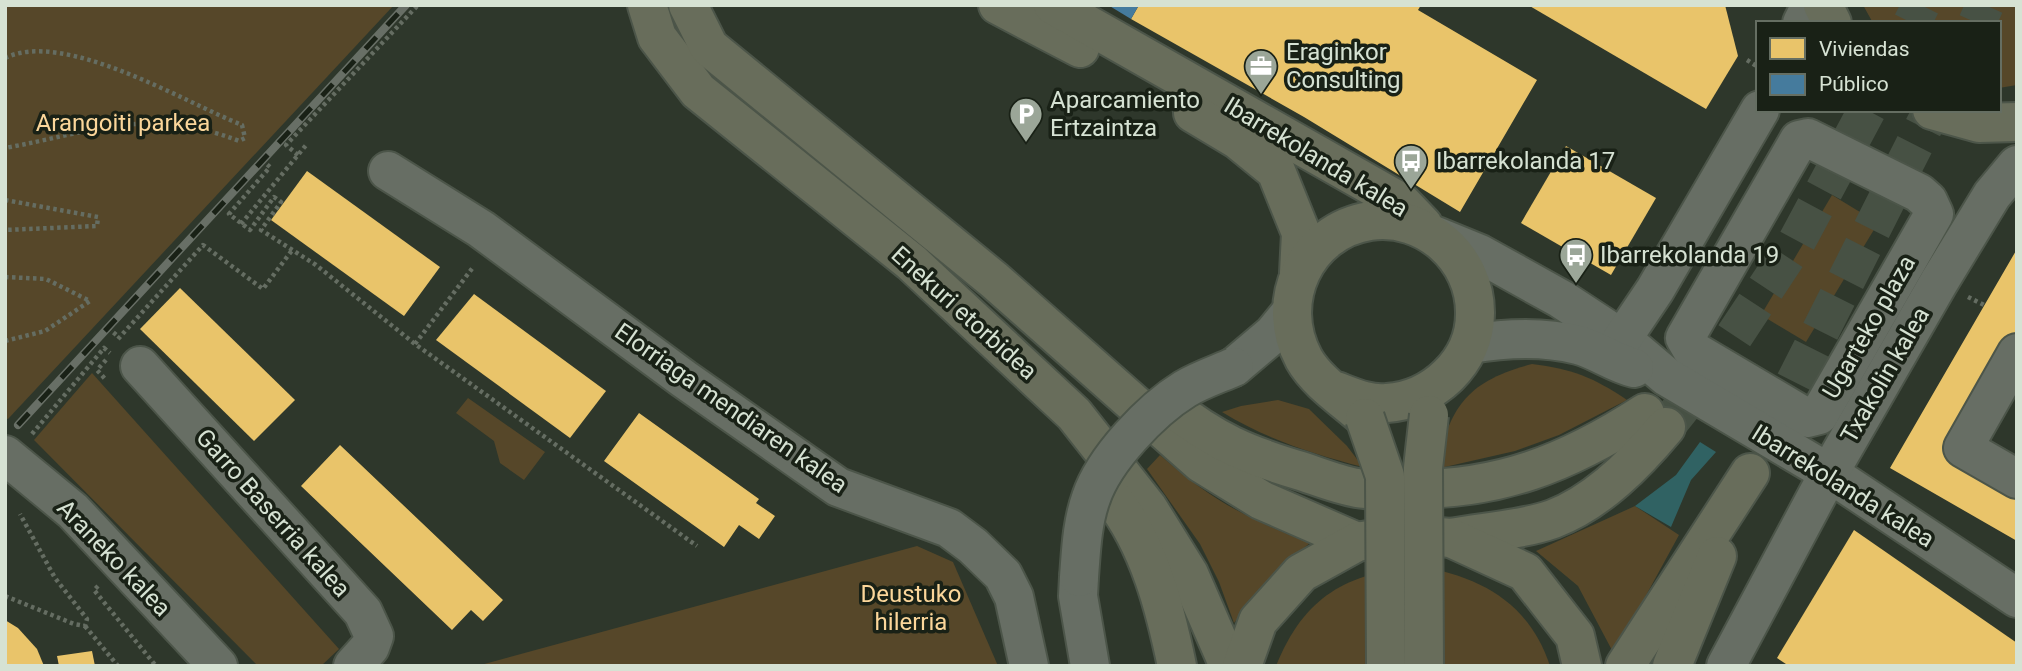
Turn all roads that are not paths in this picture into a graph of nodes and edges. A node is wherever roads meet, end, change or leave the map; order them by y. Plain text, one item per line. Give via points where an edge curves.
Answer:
1 (647, 5) edge
2 (688, 5) edge
3 (998, 5) edge
4 (1054, 5) edge
5 (1811, 5) edge
6 (1823, 5) edge
7 (1803, 21) edge
8 (1831, 21) edge
9 (1759, 112) edge
10 (1939, 112) edge
11 (2017, 122) edge
12 (2017, 165) edge
13 (1859, 166) joint
14 (388, 171) dead end
15 (1433, 234) junction
16 (911, 262) junction
17 (1299, 273) junction
18 (994, 280) junction
19 (1622, 339) junction
20 (1290, 342) junction
21 (1470, 344) junction
22 (2017, 353) edge
23 (122, 361) road end
24 (1667, 377) junction
25 (1336, 391) junction
26 (1431, 402) junction
27 (18, 445) edge
28 (1829, 473) junction
29 (2017, 479) edge
30 (1451, 538) junction
31 (1357, 542) junction
32 (2017, 598) edge
33 (1731, 664) edge
34 (218, 666) edge
35 (352, 666) edge
36 (1029, 666) edge
37 (1090, 666) edge
38 (1177, 666) edge
39 (1229, 666) edge
40 (1242, 666) edge
41 (1386, 666) edge
42 (1424, 666) edge
43 (1582, 666) edge
44 (1625, 666) edge
45 (1672, 666) edge

1 - 16 main road, Enekuri etorbidea via 657,37 698,92
2 - 18 main road, Enekuri etorbidea via 709,47
3 - 17 main road, Ibarrekolanda kalea via 1124,71 1238,140 1276,172 1301,233
4 - 15 main road, Ibarrekolanda kalea via 1402,203
5 - 7 street
6 - 8 main road
9 - 19 street
10 - 11 main road via 1979,123
12 - 28 street, Txakolin kalea via 1992,195
13 - 13 street, Ugarteko plaza via 1919,193 1934,214 1819,415 1807,418 1692,350 1685,338 1799,140 1808,138
14 - 36 street, Elorriaga mendiaren kalea via 481,229 838,487 949,528 973,546 1003,575 1014,597
15 - 17 main road via 1406,222 1355,224 1313,251
15 - 19 street, Ibarrekolanda kalea via 1561,299
15 - 21 main road via 1458,257 1471,284 1475,314
16 - 38 main road via 1050,421 1129,520 1165,610
16 - 39 main road, Enekuri etorbidea via 1074,414 1155,519 1189,574
17 - 20 main road
18 - 30 main road, Enekuri etorbidea via 1086,338 1205,434 1254,457 1358,489 1447,490 1507,480 1655,420 1639,459 1584,502 1552,519
18 - 31 main road, Enekuri etorbidea via 1200,463 1261,500
19 - 24 street, Ibarrekolanda kalea
20 - 25 main road via 1318,378
20 - 37 street, bridge via 1185,390 1143,424 1112,461 1091,496 1082,537 1079,596
21 - 24 street, Ibarrekolanda kalea via 1497,340 1579,345 1629,367
21 - 26 main road
22 - 29 street via 1963,448
23 - 35 street, Garro Baserria kalea via 363,612 374,636
24 - 28 street, Ibarrekolanda kalea
25 - 26 main road via 1359,401
25 - 41 main road, bridge via 1365,418 1385,476
26 - 42 main road, bridge via 1423,468
27 - 34 street, Araneko kalea via 73,511
28 - 32 street, Ibarrekolanda kalea
28 - 33 street, Txakolin kalea
30 - 31 main road via 1404,534
30 - 43 main road via 1525,572 1575,636
31 - 40 main road via 1301,573 1258,621
44 - 45 main road via 1750,473

